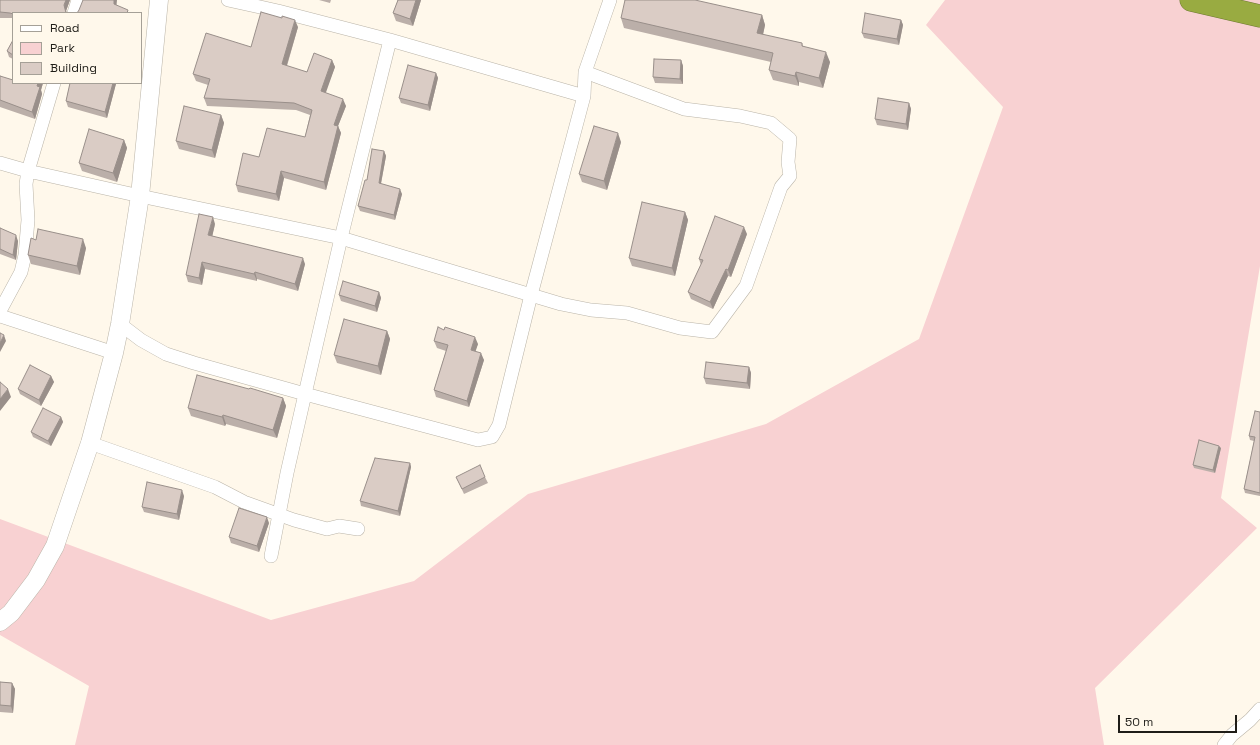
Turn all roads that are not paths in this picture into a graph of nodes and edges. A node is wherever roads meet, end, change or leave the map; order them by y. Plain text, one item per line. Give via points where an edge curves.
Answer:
1 (78, 0) edge
2 (159, 0) edge
3 (228, 0) edge
4 (610, 0) edge
5 (1191, 0) edge
6 (74, 12) edge
7 (1260, 16) edge
8 (390, 40) junction
9 (586, 72) junction
10 (54, 84) edge
11 (584, 96) junction
12 (0, 163) edge
13 (28, 171) junction
14 (140, 196) junction
15 (341, 238) junction
16 (531, 295) junction
17 (0, 311) edge
18 (0, 316) edge
19 (120, 324) junction
20 (114, 353) junction
21 (304, 394) junction
22 (90, 443) junction
23 (279, 514) junction
24 (358, 529) dead end
25 (271, 556) dead end
26 (0, 622) edge
27 (1260, 709) edge
28 (1255, 721) edge
29 (1224, 745) edge

1 - 6 street
2 - 14 street
3 - 8 street
4 - 9 street
5 - 7 highway
8 - 11 street
8 - 15 street
9 - 11 street
9 - 16 street via 684,109 771,123 790,139 790,176 781,187 746,286 712,332 680,328 626,313 561,304
10 - 13 street
11 - 16 street
12 - 13 street
13 - 14 street
13 - 17 street via 25,255 21,272
14 - 15 street
14 - 19 street
15 - 16 street
15 - 21 street
16 - 21 street via 499,425 492,437 478,440
18 - 20 street
19 - 20 street
19 - 21 street via 166,354
20 - 22 street
21 - 23 street
22 - 23 street via 215,487 244,502
22 - 26 street via 55,546 36,580 11,613
23 - 24 street via 327,528 339,526
23 - 25 street
27 - 28 street
28 - 29 street via 1232,735

